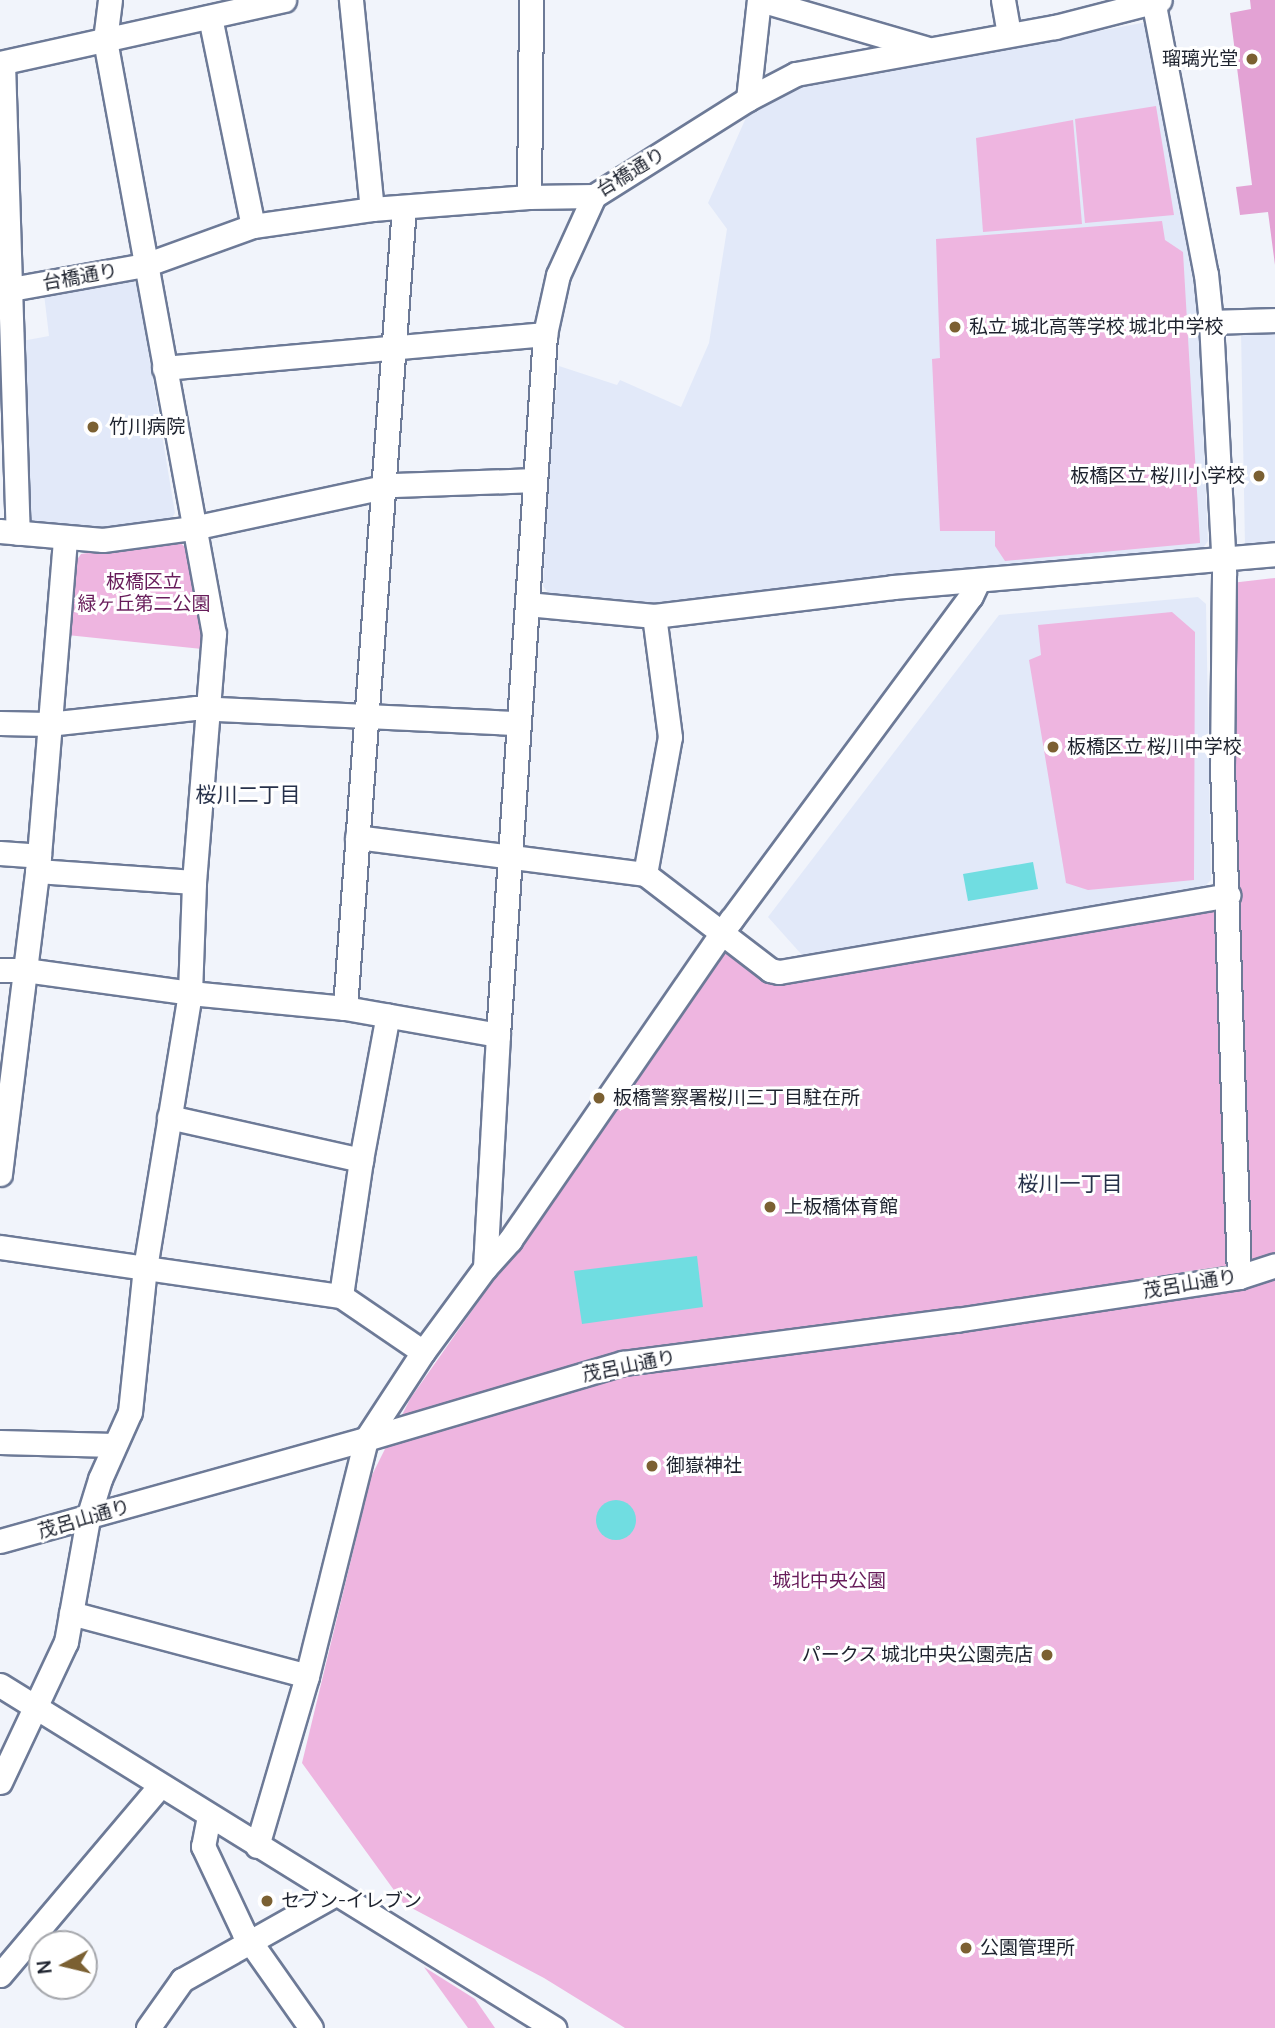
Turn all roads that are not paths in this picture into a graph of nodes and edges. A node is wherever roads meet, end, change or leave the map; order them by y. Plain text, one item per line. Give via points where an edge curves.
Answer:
1 (110, 0) edge
2 (284, 0) edge
3 (351, 0) edge
4 (531, 0) edge
5 (760, 0) edge
6 (1003, 0) edge
7 (1156, 1) edge
8 (210, 17) junction
9 (1009, 33) junction
10 (105, 40) junction
11 (928, 48) junction
12 (2, 63) edge
13 (748, 99) junction
14 (594, 196) junction
15 (529, 197) junction
16 (404, 207) junction
17 (372, 209) junction
18 (253, 226) junction
19 (145, 265) junction
20 (5, 290) edge
21 (1275, 320) edge
22 (1211, 322) junction
23 (545, 334) junction
24 (394, 346) junction
25 (164, 368) junction
26 (536, 480) junction
27 (384, 487) junction
28 (193, 528) junction
29 (9, 532) edge
30 (65, 539) junction
31 (1275, 554) edge
32 (1222, 559) junction
33 (978, 581) junction
34 (527, 604) junction
35 (654, 616) junction
36 (207, 709) junction
37 (366, 717) junction
38 (0, 723) edge
39 (519, 723) junction
40 (48, 724) junction
41 (357, 837) junction
42 (0, 853) edge
43 (511, 857) junction
44 (38, 863) junction
45 (645, 874) junction
46 (194, 882) junction
47 (1227, 895) junction
48 (723, 932) junction
49 (0, 970) edge
50 (25, 970) junction
51 (190, 993) junction
52 (345, 1007) junction
53 (388, 1015) junction
54 (498, 1035) junction
55 (169, 1117) junction
56 (361, 1160) junction
57 (0, 1174) edge
58 (0, 1247) edge
59 (1275, 1265) edge
60 (145, 1268) junction
61 (485, 1268) junction
62 (1239, 1277) junction
63 (341, 1296) junction
64 (423, 1352) junction
65 (366, 1439) junction
66 (0, 1442) edge
67 (114, 1445) junction
68 (88, 1518) junction
69 (0, 1541) edge
70 (71, 1613) junction
71 (307, 1675) junction
72 (0, 1685) edge
73 (36, 1708) junction
74 (0, 1782) edge
75 (160, 1786) junction
76 (209, 1816) junction
77 (257, 1846) junction
78 (335, 1894) junction
79 (250, 1943) junction
80 (0, 1975) edge
81 (549, 2027) edge
82 (148, 2028) edge
83 (311, 2028) edge

1 - 10 street
2 - 8 street
3 - 17 street
4 - 15 street
5 - 11 street
5 - 13 street
6 - 9 street
7 - 9 street, 台橋通り via 1055,27
7 - 22 street
8 - 10 street
8 - 18 street
9 - 11 street, 台橋通り
10 - 12 street
10 - 19 street
11 - 13 street, 台橋通り via 796,74
12 - 20 street
13 - 14 street, 台橋通り
14 - 15 street, 台橋通り
14 - 23 street via 558,275
15 - 16 street, 台橋通り
16 - 17 street, 台橋通り
16 - 24 street
17 - 18 street, 台橋通り
18 - 19 street, 台橋通り
19 - 20 street, 台橋通り
19 - 25 street
20 - 29 street
21 - 22 street
22 - 32 street
23 - 24 street
23 - 26 street
24 - 25 street
24 - 27 street
25 - 28 street
26 - 27 street
26 - 34 street
27 - 28 street
27 - 37 street
28 - 30 street via 103,540
28 - 36 street via 214,634
29 - 30 street
30 - 40 street
31 - 32 street
32 - 33 street
32 - 47 street
33 - 35 street
33 - 48 street
34 - 35 street
34 - 39 street
35 - 45 street via 670,737
36 - 37 street
36 - 40 street
36 - 46 street
37 - 39 street
37 - 41 street
38 - 40 street
39 - 43 street
40 - 44 street
41 - 43 street
41 - 52 street
42 - 44 street
43 - 45 street
43 - 54 street
44 - 46 street
44 - 50 street
45 - 48 street
46 - 51 street
47 - 48 street via 779,972
47 - 62 street
48 - 61 street via 510,1240
49 - 50 street
50 - 51 street
50 - 57 street
51 - 52 street
51 - 55 street
52 - 53 street
53 - 54 street
53 - 56 street
54 - 61 street
55 - 56 street
55 - 60 street
56 - 63 street
58 - 60 street
59 - 62 street, 茂呂山通り
60 - 63 street
60 - 67 street via 130,1412
61 - 64 street
62 - 65 street, 茂呂山通り via 956,1321 623,1363
63 - 64 street
64 - 65 street
65 - 68 street, 茂呂山通り
65 - 71 street
66 - 67 street
67 - 68 street
68 - 69 street, 茂呂山通り
68 - 70 street
70 - 71 street
70 - 73 street via 66,1642
71 - 77 street
72 - 73 street
73 - 74 street
73 - 75 street
75 - 76 street
75 - 80 street
76 - 77 street
76 - 79 street via 203,1846
77 - 78 street
78 - 79 street
78 - 81 street
79 - 82 street via 182,1980
79 - 83 street

